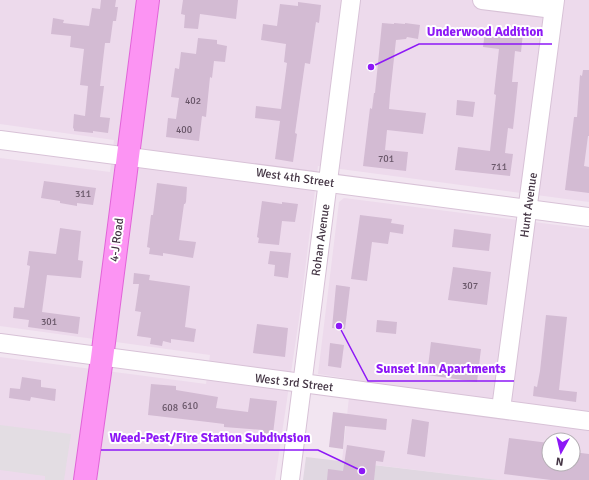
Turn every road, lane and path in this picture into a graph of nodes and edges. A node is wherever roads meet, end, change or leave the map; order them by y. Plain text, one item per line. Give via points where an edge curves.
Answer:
1 (148, 0) edge
2 (351, 0) edge
3 (482, 0) edge
4 (554, 5) edge
5 (0, 140) edge
6 (127, 156) junction
7 (328, 183) junction
8 (528, 209) junction
9 (589, 217) edge
10 (0, 344) edge
11 (102, 358) junction
12 (302, 384) junction
13 (501, 409) junction
14 (589, 421) edge
15 (85, 480) edge
16 (290, 480) edge

1 - 6 main road, 4-J Road
2 - 7 street, Rohan Avenue
3 - 4 street
4 - 8 street, Hunt Avenue
5 - 6 street, West 4th Street
6 - 7 street, West 4th Street
6 - 11 main road, 4-J Road
7 - 8 street, West 4th Street
7 - 12 street, Rohan Avenue
8 - 9 street, West 4th Street
8 - 13 street, Hunt Avenue
10 - 11 street, West 3rd Street
11 - 12 street, West 3rd Street
11 - 15 main road, 4-J Road
12 - 13 street, West 3rd Street
12 - 16 street, Rohan Avenue
13 - 14 street, West 3rd Street

